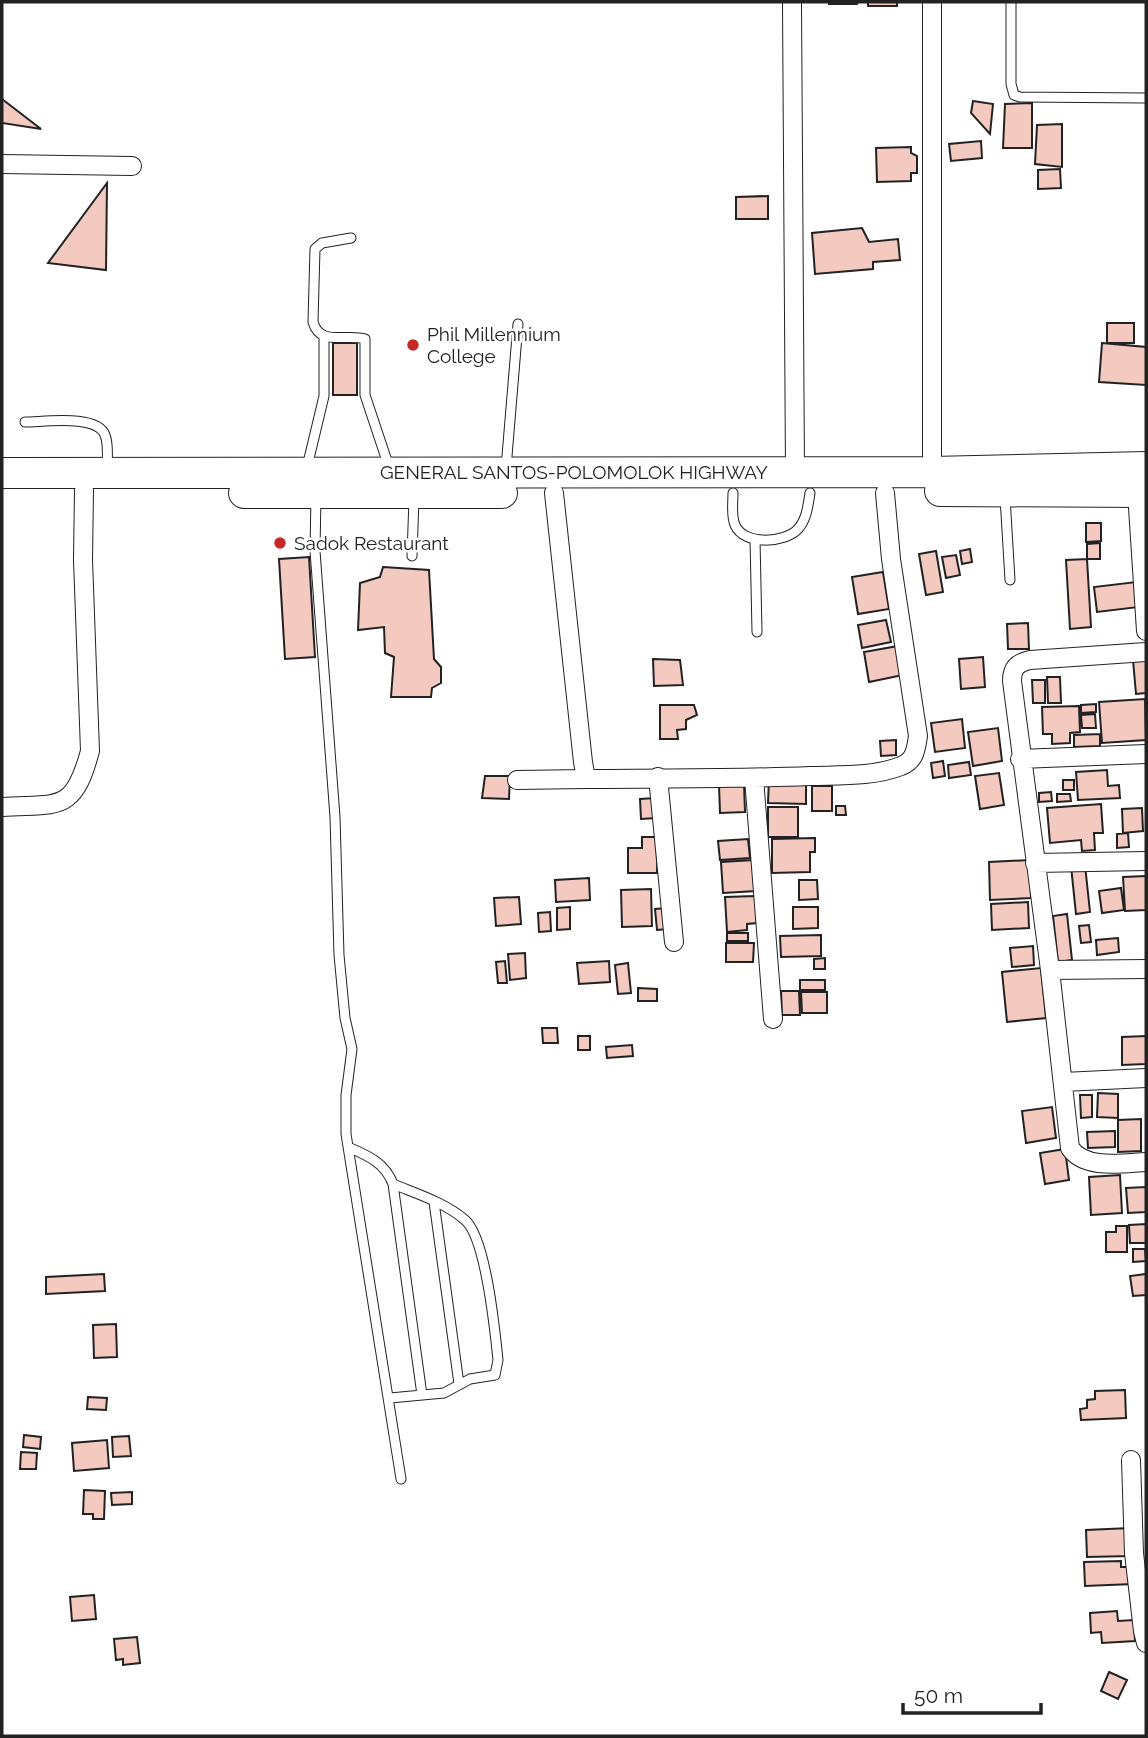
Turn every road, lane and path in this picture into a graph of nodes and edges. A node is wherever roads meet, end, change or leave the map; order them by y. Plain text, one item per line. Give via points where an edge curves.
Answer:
1 (792, 2) edge
2 (933, 2) edge
3 (1011, 2) edge
4 (1146, 98) edge
5 (2, 164) edge
6 (132, 166) dead end
7 (351, 238) dead end
8 (518, 324) dead end
9 (324, 338) junction
10 (25, 422) dead end
11 (391, 472) junction
12 (932, 472) junction
13 (2, 473) edge
14 (506, 473) junction
15 (96, 482) junction
16 (803, 482) junction
17 (311, 483) junction
18 (1143, 483) edge
19 (2, 491) edge
20 (1004, 491) junction
21 (554, 493) junction
22 (733, 493) junction
23 (885, 493) junction
24 (414, 494) junction
25 (755, 539) junction
26 (412, 556) dead end
27 (1010, 580) dead end
28 (1146, 631) edge
29 (757, 632) dead end
30 (1146, 652) edge
31 (1146, 754) edge
32 (1020, 759) junction
33 (659, 777) junction
34 (754, 778) junction
35 (586, 779) junction
36 (517, 780) dead end
37 (2, 807) edge
38 (1146, 861) edge
39 (1035, 863) junction
40 (674, 942) dead end
41 (1146, 969) edge
42 (1050, 970) junction
43 (774, 1019) dead end
44 (1146, 1078) edge
45 (1063, 1082) junction
46 (348, 1147) junction
47 (1146, 1162) edge
48 (393, 1184) junction
49 (434, 1202) junction
50 (459, 1384) junction
51 (422, 1395) junction
52 (390, 1398) junction
53 (1131, 1460) dead end
54 (401, 1479) dead end
55 (1146, 1643) edge

1 - 16 street
2 - 12 street
3 - 4 lane via 1014,95
5 - 6 street
7 - 9 lane via 322,243 315,249 313,322
8 - 14 lane
9 - 11 lane via 364,337 361,369 365,395
9 - 17 lane via 328,370
10 - 15 lane via 85,421 100,427 107,443
11 - 14 highway, GENERAL SANTOS-POLOMOLOK HIGHWAY
11 - 17 highway, GENERAL SANTOS-POLOMOLOK HIGHWAY
12 - 16 highway, GENERAL SANTOS-POLOMOLOK HIGHWAY
12 - 18 highway, GENERAL SANTOS-POLOMOLOK HIGHWAY
13 - 15 highway
14 - 16 highway, GENERAL SANTOS-POLOMOLOK HIGHWAY
15 - 17 highway
15 - 19 highway
15 - 37 street via 83,560 90,751 83,778 72,795 59,803
16 - 22 highway
16 - 23 highway
16 - 25 lane via 806,513 796,531 782,538
17 - 24 highway
17 - 46 lane via 335,817 339,955 352,1049 346,1095
18 - 20 highway
18 - 28 street
20 - 23 highway
20 - 27 lane
21 - 22 highway
21 - 24 highway
21 - 35 street
22 - 25 lane via 737,529
23 - 34 street via 918,736 913,757 901,766 866,774
24 - 26 lane
25 - 29 lane
30 - 32 street via 1030,660 1016,666 1012,681
31 - 32 street
32 - 39 street
33 - 34 street
33 - 35 street
33 - 40 street
34 - 43 street
35 - 36 street
38 - 39 street
39 - 42 street
41 - 42 street
42 - 45 street
44 - 45 street
45 - 47 street via 1066,1129 1073,1153 1090,1161
46 - 48 lane via 378,1162
46 - 52 lane
48 - 49 lane
48 - 51 lane
49 - 50 lane
49 - 50 lane via 468,1222 475,1234 496,1342 495,1375
50 - 51 lane via 444,1393
51 - 52 lane
52 - 54 lane
53 - 55 street via 1134,1553

